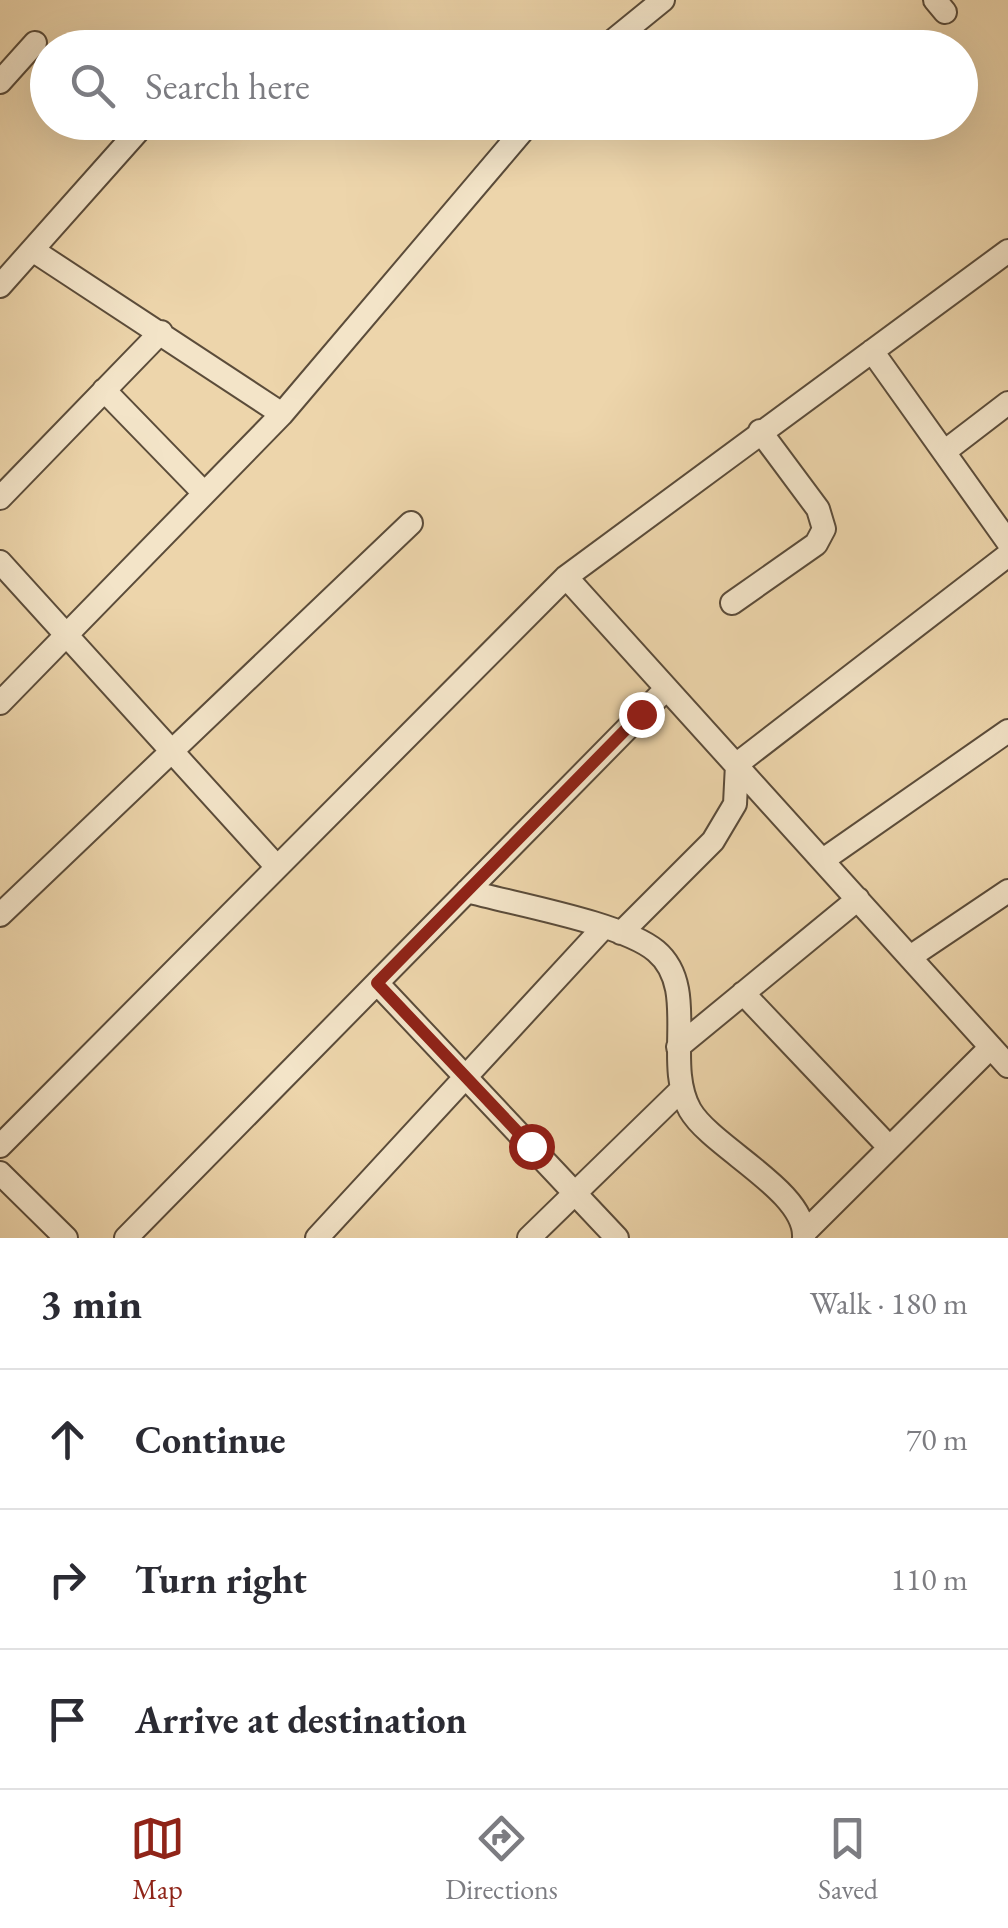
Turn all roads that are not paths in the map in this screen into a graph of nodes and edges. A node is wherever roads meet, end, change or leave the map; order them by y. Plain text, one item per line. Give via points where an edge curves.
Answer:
1 (663, 0) edge
2 (626, 30) edge
3 (30, 50) edge
4 (0, 82) edge
5 (130, 140) edge
6 (515, 140) edge
7 (34, 251) junction
8 (1008, 251) edge
9 (0, 286) edge
10 (161, 332) junction
11 (872, 351) junction
12 (104, 390) junction
13 (1008, 403) edge
14 (282, 414) junction
15 (760, 430) junction
16 (944, 452) junction
17 (204, 493) junction
18 (0, 498) edge
19 (410, 523) dead end
20 (1008, 542) edge
21 (1008, 555) edge
22 (0, 562) edge
23 (566, 577) junction
24 (732, 603) dead end
25 (66, 634) junction
26 (666, 689) junction
27 (0, 702) edge
28 (1008, 730) edge
29 (172, 748) junction
30 (736, 764) junction
31 (823, 860) junction
32 (277, 867) junction
33 (467, 891) junction
34 (1008, 891) edge
35 (858, 900) junction
36 (0, 916) edge
37 (612, 931) junction
38 (910, 957) junction
39 (377, 983) junction
40 (743, 994) junction
41 (678, 1046) junction
42 (990, 1047) junction
43 (1008, 1066) edge
44 (464, 1076) junction
45 (682, 1088) junction
46 (0, 1146) edge
47 (889, 1147) junction
48 (0, 1173) edge
49 (575, 1193) junction
50 (805, 1235) edge
51 (66, 1238) edge
52 (126, 1238) edge
53 (317, 1238) edge
54 (529, 1238) edge
55 (617, 1238) edge

1 - 2 street
3 - 4 street
5 - 7 street
6 - 14 street
7 - 9 street
7 - 10 street
8 - 11 street
10 - 12 street
10 - 14 street
11 - 15 street
11 - 16 street
12 - 17 street
12 - 18 street
13 - 16 street
14 - 17 street
15 - 23 street
15 - 24 street via 818,509 824,529 816,544
16 - 20 street
17 - 25 street
19 - 29 street
21 - 30 street
22 - 25 street
23 - 26 street
23 - 32 street
25 - 27 street
25 - 29 street
26 - 30 street
26 - 33 street
28 - 31 street
29 - 32 street
29 - 36 street
30 - 31 street
30 - 37 street via 735,804 713,840
31 - 35 street
32 - 46 street
33 - 37 street
33 - 39 street
34 - 38 street
35 - 38 street
35 - 40 street
37 - 41 street via 646,944 669,964 677,986
37 - 44 street
38 - 42 street
39 - 44 street
39 - 52 street
40 - 41 street
40 - 47 street
41 - 45 street
42 - 43 street
42 - 47 street
44 - 49 street
44 - 53 street
45 - 49 street
45 - 50 street via 691,1112 782,1196
47 - 50 street
48 - 51 street
49 - 54 street
49 - 55 street

